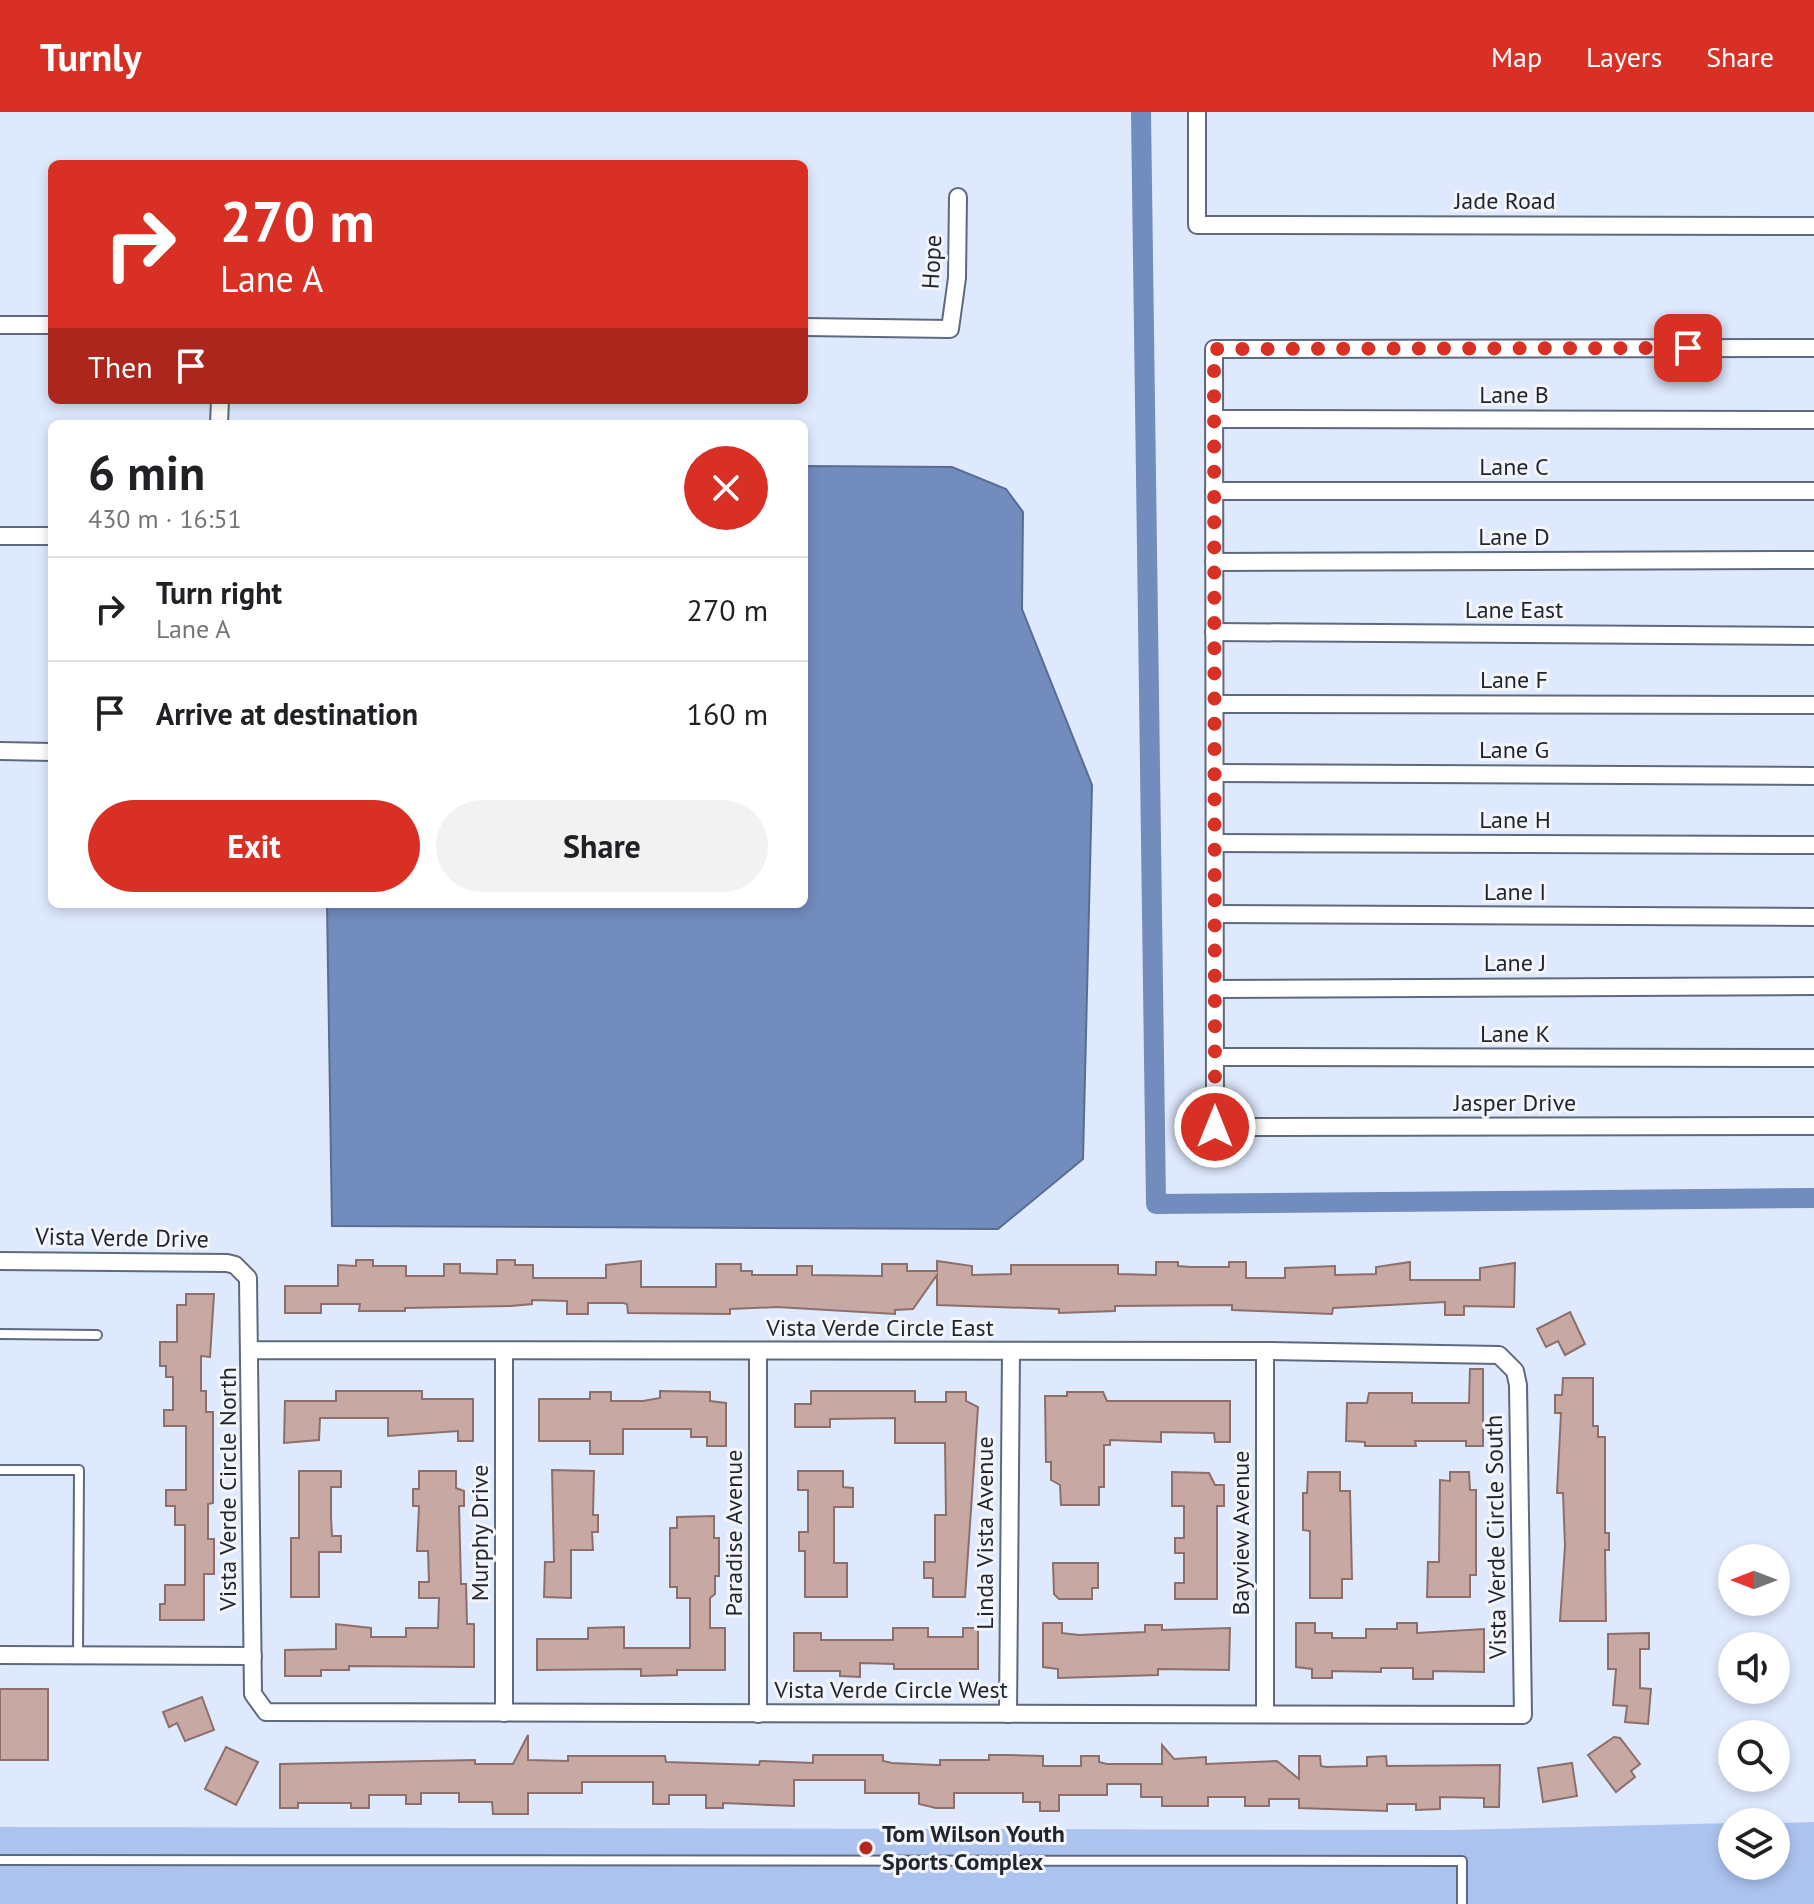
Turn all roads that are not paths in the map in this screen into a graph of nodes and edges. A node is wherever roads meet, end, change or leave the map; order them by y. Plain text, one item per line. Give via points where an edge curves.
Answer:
1 (1197, 112) edge
2 (958, 197) dead end
3 (1814, 226) edge
4 (0, 325) edge
5 (48, 325) edge
6 (808, 327) edge
7 (1814, 348) edge
8 (1214, 419) junction
9 (1814, 420) edge
10 (1214, 491) junction
11 (1814, 491) edge
12 (0, 536) edge
13 (48, 536) edge
14 (1814, 560) edge
15 (1214, 562) junction
16 (1214, 632) junction
17 (1814, 636) edge
18 (1215, 704) junction
19 (1814, 705) edge
20 (0, 751) edge
21 (48, 752) edge
22 (1215, 773) junction
23 (1814, 776) edge
24 (1215, 843) junction
25 (1814, 845) edge
26 (1215, 914) junction
27 (1814, 917) edge
28 (1814, 986) edge
29 (1215, 989) junction
30 (1215, 1057) junction
31 (1814, 1058) edge
32 (1814, 1126) edge
33 (0, 1261) edge
34 (242, 1271) joint
35 (0, 1334) edge
36 (97, 1335) dead end
37 (252, 1350) junction
38 (1011, 1351) junction
39 (1265, 1351) junction
40 (504, 1352) junction
41 (758, 1352) junction
42 (1507, 1360) joint
43 (0, 1470) edge
44 (0, 1655) edge
45 (78, 1655) junction
46 (253, 1656) junction
47 (261, 1708) joint
48 (504, 1713) junction
49 (758, 1714) junction
50 (1008, 1714) junction
51 (1265, 1714) junction
52 (1523, 1715) joint
53 (0, 1860) edge
54 (1462, 1904) edge

1 - 3 street, Jade Road via 1197,225
2 - 6 street, Hope via 950,329
4 - 5 street
7 - 8 street via 1214,349
8 - 9 street, Lane B
8 - 10 street
10 - 11 street, Lane C
10 - 15 street
12 - 13 street
14 - 15 street, Lane D
15 - 16 street
16 - 17 street, Lane East
16 - 18 street
18 - 19 street, Lane F
18 - 22 street
20 - 21 street
22 - 23 street, Lane G
22 - 24 street
24 - 25 street, Lane H
24 - 26 street
26 - 27 street, Lane I
26 - 29 street
28 - 29 street, Lane J
29 - 30 street
30 - 31 street, Lane K
30 - 32 street, Jasper Drive via 1215,1127
33 - 34 street, Vista Verde Drive via 227,1263
34 - 37 street, Vista Verde Circle North via 251,1289
35 - 36 lane
37 - 40 street, Vista Verde Circle East
37 - 46 street, Vista Verde Circle North
38 - 39 street, Vista Verde Circle East
38 - 41 street, Vista Verde Circle East
38 - 50 street, Linda Vista Avenue
39 - 42 street, Vista Verde Circle East via 1489,1353
39 - 51 street, Bayview Avenue
40 - 41 street, Vista Verde Circle East
40 - 48 street, Murphy Drive
41 - 49 street, Paradise Avenue
42 - 52 street, Vista Verde Circle South via 1518,1385
43 - 45 lane via 79,1470
44 - 45 street
45 - 46 street
46 - 47 street, Vista Verde Circle North via 253,1694
47 - 48 street, Vista Verde Circle West via 275,1714
48 - 49 street, Vista Verde Circle West
49 - 50 street, Vista Verde Circle West
50 - 51 street, Vista Verde Circle West
51 - 52 street, Vista Verde Circle West
53 - 54 lane via 1462,1861

